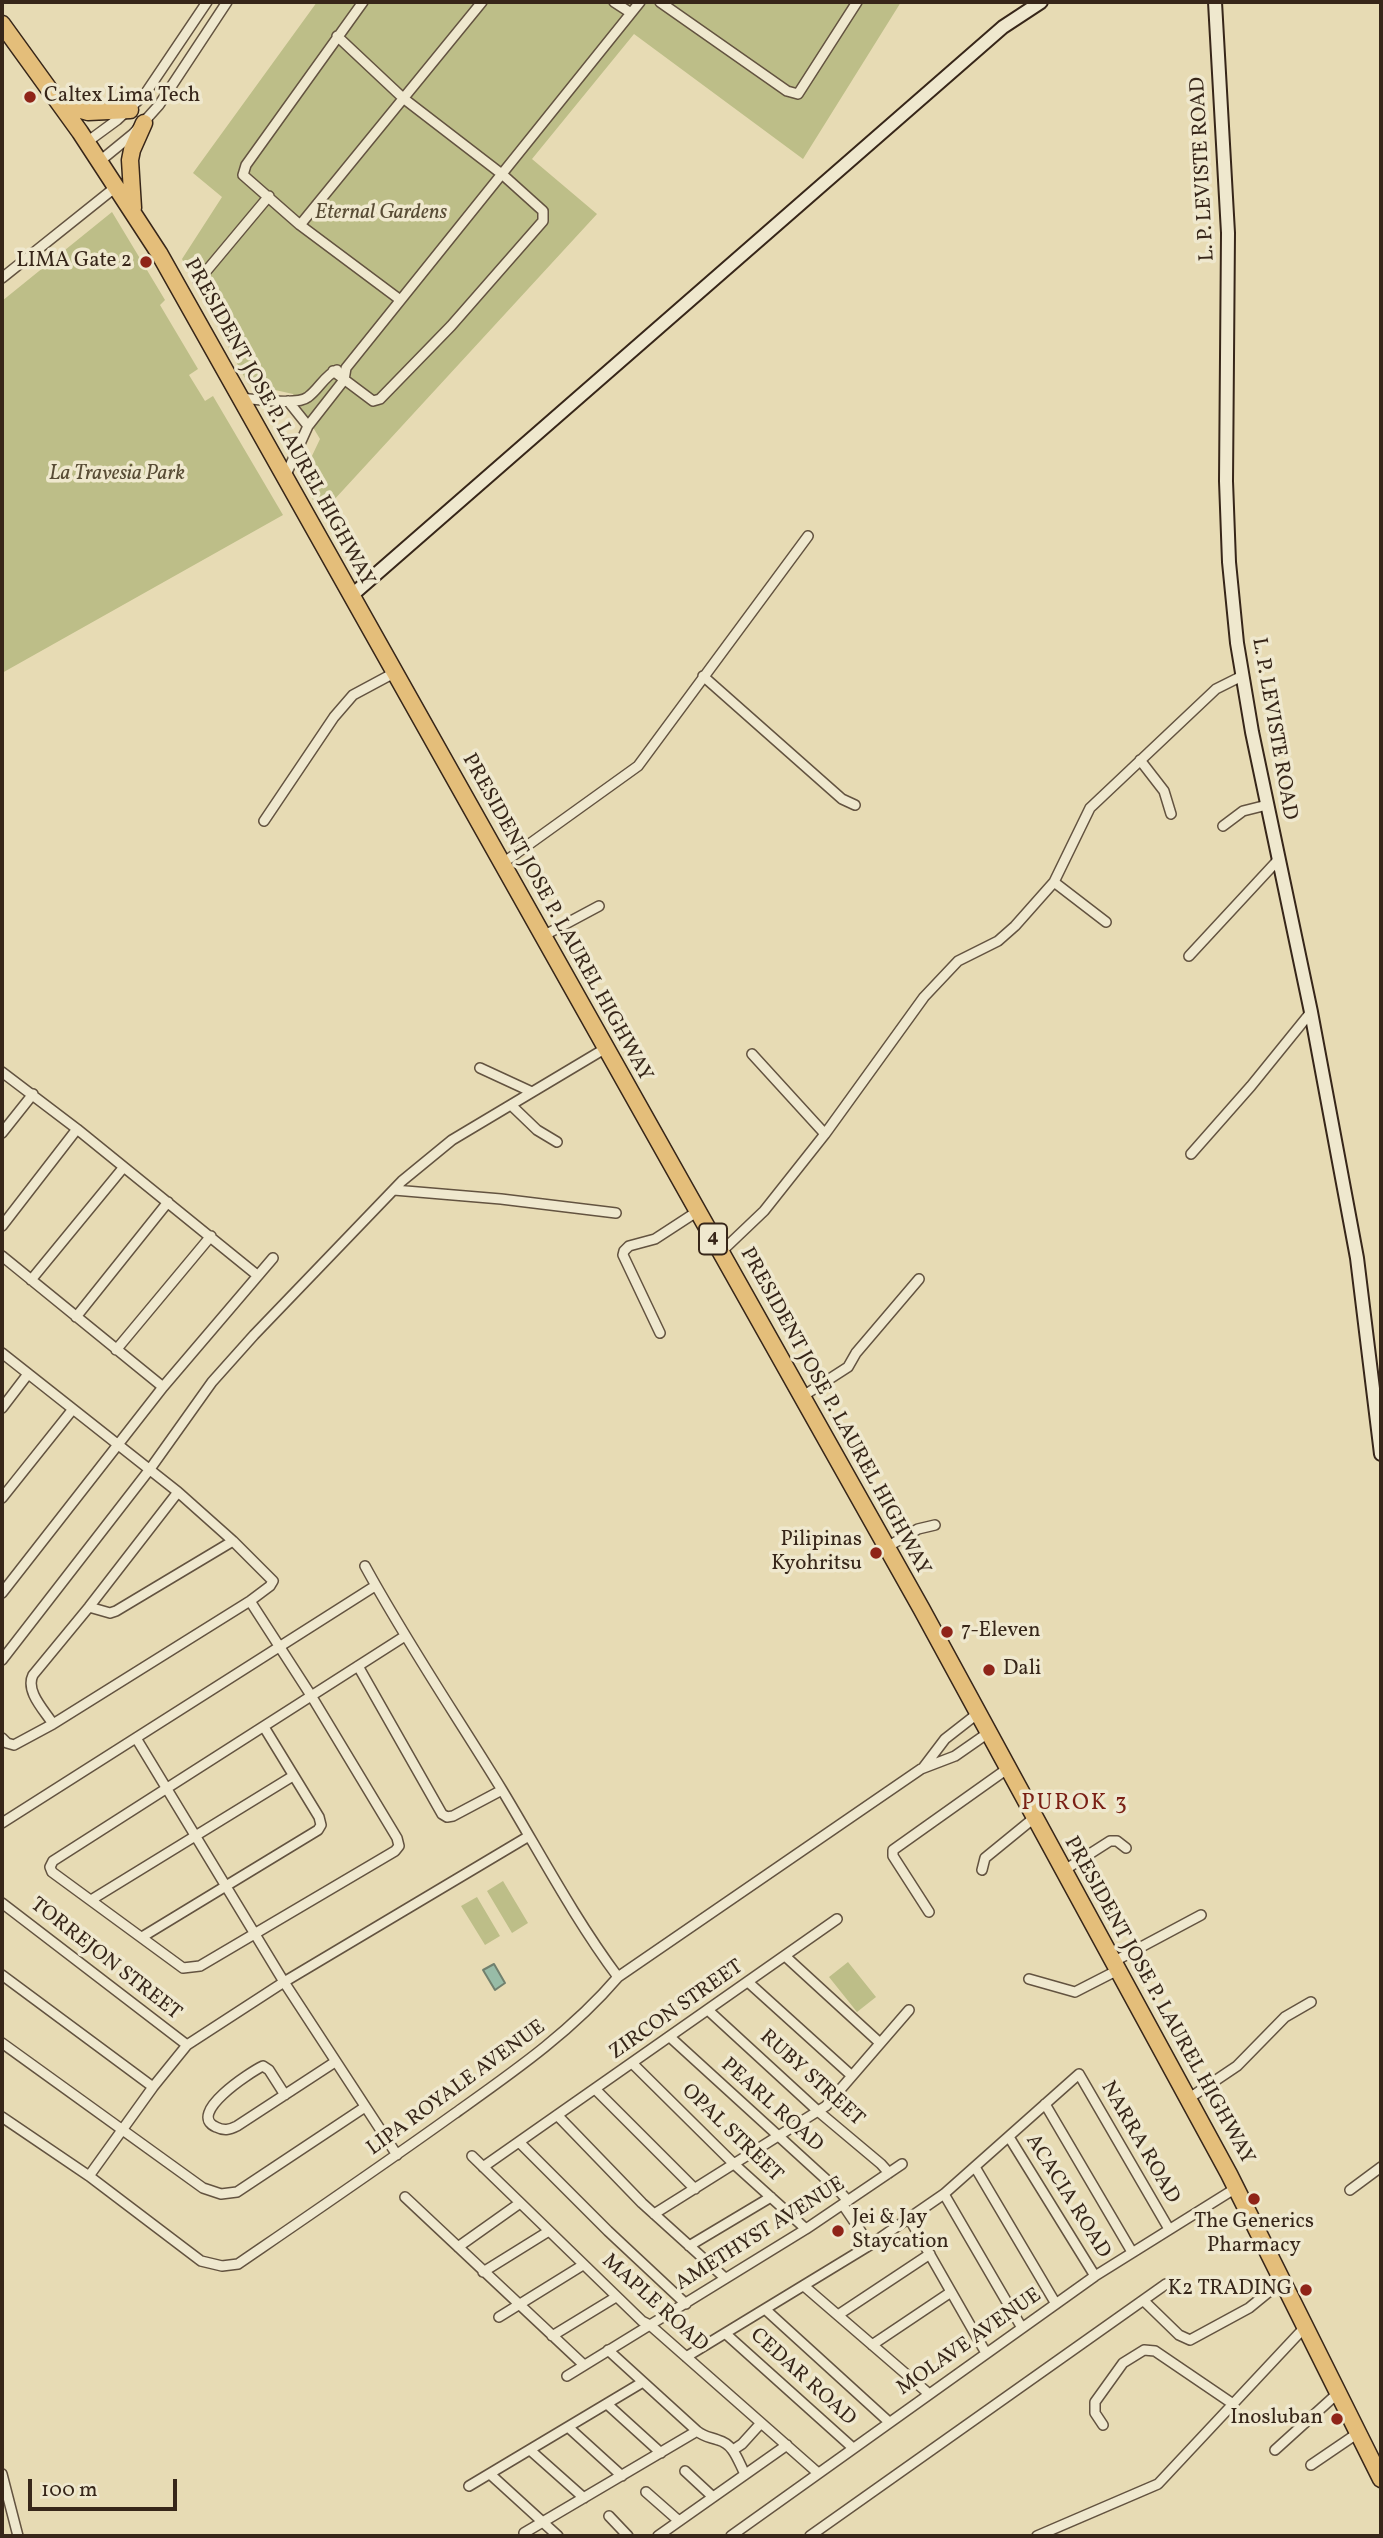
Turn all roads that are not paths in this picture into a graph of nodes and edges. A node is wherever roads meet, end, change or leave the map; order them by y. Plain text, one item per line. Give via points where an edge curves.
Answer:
1 (207, 2) edge
2 (227, 2) edge
3 (363, 2) edge
4 (482, 2) edge
5 (614, 2) edge
6 (640, 2) edge
7 (660, 2) edge
8 (858, 2) edge
9 (1041, 2) edge
10 (1215, 2) edge
11 (631, 13) junction
12 (2, 24) edge
13 (337, 36) junction
14 (403, 98) junction
15 (61, 104) junction
16 (130, 110) junction
17 (144, 123) junction
18 (87, 142) junction
19 (100, 161) junction
20 (503, 175) junction
21 (117, 186) junction
22 (269, 196) junction
23 (133, 210) junction
24 (300, 225) junction
25 (2, 262) edge
26 (6, 275) edge
27 (198, 281) dead end
28 (399, 299) junction
29 (346, 368) junction
30 (333, 371) junction
31 (344, 380) junction
32 (240, 398) junction
33 (288, 401) junction
34 (308, 426) junction
35 (284, 479) junction
36 (808, 536) dead end
37 (351, 596) junction
38 (394, 673) junction
39 (703, 676) junction
40 (1242, 676) junction
41 (1140, 760) junction
42 (855, 805) dead end
43 (1267, 805) junction
44 (1171, 814) dead end
45 (264, 821) dead end
46 (1223, 826) dead end
47 (1278, 860) junction
48 (503, 863) junction
49 (1054, 882) junction
50 (598, 906) dead end
51 (1106, 922) dead end
52 (543, 936) junction
53 (1189, 956) dead end
54 (1311, 1012) junction
55 (606, 1048) junction
56 (752, 1054) dead end
57 (480, 1068) dead end
58 (2, 1072) edge
59 (532, 1092) junction
60 (33, 1094) junction
61 (511, 1105) junction
62 (77, 1129) junction
63 (2, 1133) edge
64 (825, 1134) junction
65 (557, 1142) dead end
66 (1191, 1154) dead end
67 (123, 1168) junction
68 (394, 1190) junction
69 (168, 1202) junction
70 (698, 1211) junction
71 (616, 1213) dead end
72 (2, 1226) edge
73 (211, 1236) junction
74 (721, 1252) junction
75 (2, 1256) edge
76 (273, 1258) dead end
77 (257, 1275) junction
78 (919, 1279) dead end
79 (31, 1280) junction
80 (76, 1317) junction
81 (660, 1333) dead end
82 (116, 1350) junction
83 (2, 1353) edge
84 (29, 1374) junction
85 (163, 1387) junction
86 (803, 1396) junction
87 (2, 1408) edge
88 (73, 1409) junction
89 (118, 1444) junction
90 (1381, 1454) edge
91 (150, 1469) junction
92 (178, 1492) junction
93 (2, 1497) edge
94 (936, 1525) dead end
95 (233, 1541) junction
96 (887, 1548) junction
97 (365, 1566) dead end
98 (375, 1586) junction
99 (2, 1592) edge
100 (250, 1601) junction
101 (89, 1607) junction
102 (405, 1636) junction
103 (280, 1647) junction
104 (2, 1661) edge
105 (358, 1667) junction
106 (312, 1697) junction
107 (977, 1714) junction
108 (53, 1724) junction
109 (264, 1727) junction
110 (988, 1733) junction
111 (2, 1738) edge
112 (136, 1738) junction
113 (922, 1769) junction
114 (1007, 1769) junction
115 (293, 1776) junction
116 (168, 1788) junction
117 (502, 1790) junction
118 (1034, 1818) junction
119 (2, 1824) edge
120 (196, 1834) junction
121 (529, 1836) junction
122 (1126, 1848) dead end
123 (982, 1870) dead end
124 (1063, 1871) junction
125 (227, 1885) junction
126 (91, 1900) junction
127 (2, 1903) edge
128 (929, 1912) dead end
129 (1201, 1914) dead end
130 (837, 1919) dead end
131 (256, 1934) junction
132 (142, 1937) junction
133 (785, 1956) junction
134 (1115, 1966) junction
135 (2, 1975) edge
136 (618, 1977) junction
137 (1029, 1979) dead end
138 (284, 1982) junction
139 (748, 1982) junction
140 (1311, 2002) dead end
141 (909, 2010) dead end
142 (709, 2011) junction
143 (671, 2038) junction
144 (2, 2043) edge
145 (880, 2043) junction
146 (187, 2045) junction
147 (335, 2062) junction
148 (633, 2064) junction
149 (852, 2076) junction
150 (153, 2087) junction
151 (595, 2089) junction
152 (285, 2095) junction
153 (1188, 2099) junction
154 (1045, 2105) junction
155 (365, 2107) junction
156 (819, 2112) junction
157 (557, 2115) junction
158 (2, 2117) edge
159 (122, 2131) junction
160 (778, 2137) junction
161 (1009, 2137) junction
162 (519, 2142) junction
163 (397, 2155) junction
164 (471, 2156) dead end
165 (734, 2164) junction
166 (902, 2164) dead end
167 (483, 2167) junction
168 (975, 2167) junction
169 (1381, 2167) edge
170 (889, 2173) junction
171 (89, 2176) junction
172 (1236, 2188) junction
173 (695, 2189) junction
174 (1350, 2190) dead end
175 (944, 2194) junction
176 (405, 2197) dead end
177 (771, 2197) junction
178 (520, 2203) junction
179 (845, 2203) junction
180 (654, 2214) junction
181 (909, 2218) junction
182 (806, 2228) junction
183 (1169, 2229) junction
184 (549, 2231) junction
185 (870, 2245) junction
186 (689, 2246) junction
187 (458, 2248) junction
188 (1132, 2252) junction
189 (930, 2254) junction
190 (583, 2265) junction
191 (483, 2272) junction
192 (1095, 2276) junction
193 (725, 2278) junction
194 (1282, 2281) junction
195 (1166, 2284) dead end
196 (804, 2286) junction
197 (951, 2292) junction
198 (616, 2297) junction
199 (1144, 2301) junction
200 (685, 2304) junction
201 (1056, 2304) junction
202 (518, 2305) junction
203 (766, 2310) junction
204 (838, 2315) junction
205 (499, 2317) dead end
206 (650, 2325) junction
207 (1305, 2327) junction
208 (1022, 2328) junction
209 (726, 2334) junction
210 (552, 2336) junction
211 (872, 2345) junction
212 (608, 2350) junction
213 (986, 2353) junction
214 (686, 2357) junction
215 (584, 2365) junction
216 (567, 2376) dead end
217 (643, 2382) junction
218 (928, 2393) junction
219 (1338, 2393) junction
220 (607, 2404) junction
221 (1233, 2404) junction
222 (889, 2422) junction
223 (761, 2423) junction
224 (1103, 2425) dead end
225 (568, 2427) junction
226 (697, 2431) junction
227 (1358, 2433) junction
228 (787, 2445) junction
229 (853, 2448) junction
230 (530, 2450) junction
231 (733, 2450) junction
232 (1275, 2450) dead end
233 (661, 2453) junction
234 (1311, 2465) dead end
235 (685, 2471) dead end
236 (491, 2473) junction
237 (818, 2473) junction
238 (2, 2474) edge
239 (745, 2474) junction
240 (622, 2476) junction
241 (1381, 2479) edge
242 (469, 2486) dead end
243 (646, 2492) dead end
244 (713, 2497) junction
245 (584, 2498) junction
246 (609, 2516) dead end
247 (679, 2521) junction
248 (542, 2522) junction
249 (524, 2533) dead end
250 (18, 2536) edge
251 (558, 2536) edge
252 (628, 2536) edge
253 (658, 2536) edge
254 (731, 2536) edge
255 (810, 2536) edge
256 (1037, 2536) edge

1 - 16 street
2 - 17 street
3 - 13 street
4 - 14 street
5 - 11 street
6 - 11 street
7 - 8 street via 787,91 798,94
9 - 37 main road via 1003,27
10 - 40 main road, L. P. LEVISTE ROAD via 1228,233 1229,562
11 - 20 street
12 - 15 highway, PRESIDENT JOSE P. LAUREL HIGHWAY / 4
13 - 14 street
13 - 22 street via 246,165 243,175
14 - 20 street
14 - 24 street
15 - 16 highway via 88,112
15 - 18 highway, PRESIDENT JOSE P. LAUREL HIGHWAY / 4
16 - 18 street
17 - 19 street
17 - 23 highway via 130,160
18 - 19 highway, PRESIDENT JOSE P. LAUREL HIGHWAY / 4
19 - 21 highway, PRESIDENT JOSE P. LAUREL HIGHWAY / 4
20 - 28 street
20 - 31 street via 543,211 543,221 380,399 373,401
21 - 23 highway, PRESIDENT JOSE P. LAUREL HIGHWAY / 4
21 - 26 street
22 - 24 street
22 - 27 street
23 - 32 highway, PRESIDENT JOSE P. LAUREL HIGHWAY / 4
24 - 28 street
25 - 26 street
28 - 29 street
29 - 30 street
29 - 31 street
30 - 31 street
30 - 33 street via 306,399
31 - 34 street
32 - 33 street
32 - 35 highway, PRESIDENT JOSE P. LAUREL HIGHWAY / 4
33 - 34 street
34 - 35 street
35 - 37 highway, PRESIDENT JOSE P. LAUREL HIGHWAY / 4
36 - 39 street
37 - 38 highway, PRESIDENT JOSE P. LAUREL HIGHWAY / 4
38 - 45 street via 353,695
38 - 48 highway, PRESIDENT JOSE P. LAUREL HIGHWAY / 4
39 - 42 street via 842,799
39 - 48 street via 638,766
40 - 41 street via 1216,689
40 - 43 main road, L. P. LEVISTE ROAD
41 - 44 street via 1164,790
41 - 49 street via 1090,808
43 - 46 street via 1248,809
43 - 47 main road, L. P. LEVISTE ROAD
47 - 53 street
47 - 54 main road, L. P. LEVISTE ROAD
48 - 52 highway, PRESIDENT JOSE P. LAUREL HIGHWAY / 4
49 - 51 street
49 - 64 street via 1015,926 998,941 958,961 924,997
50 - 52 street
52 - 55 highway, PRESIDENT JOSE P. LAUREL HIGHWAY / 4
54 - 66 street
54 - 90 main road, L. P. LEVISTE ROAD via 1357,1258
55 - 59 street
55 - 70 highway, PRESIDENT JOSE P. LAUREL HIGHWAY / 4
56 - 64 street
57 - 59 street
58 - 60 street
59 - 61 street
60 - 62 street
60 - 63 street
61 - 65 street
61 - 68 street via 452,1140
62 - 67 street
62 - 72 street
64 - 74 street via 764,1210
67 - 69 street
67 - 79 street
68 - 71 street
68 - 91 street via 246,1344
69 - 73 street
69 - 80 street
70 - 74 highway, PRESIDENT JOSE P. LAUREL HIGHWAY / 4
70 - 81 street via 655,1239 624,1251
73 - 77 street
73 - 82 street
74 - 86 highway, PRESIDENT JOSE P. LAUREL HIGHWAY / 4
75 - 79 street
76 - 77 street
77 - 85 street
78 - 86 street via 856,1353 851,1365
79 - 80 street
80 - 82 street
82 - 85 street
83 - 84 street
84 - 87 street
84 - 88 street
85 - 89 street
86 - 96 highway, PRESIDENT JOSE P. LAUREL HIGHWAY / 4
88 - 89 street
88 - 93 street
89 - 91 street
89 - 99 street
91 - 92 street
91 - 104 street
92 - 95 street
92 - 101 street
94 - 96 street via 918,1529
95 - 100 street via 273,1581
95 - 101 street via 116,1611
96 - 107 highway, PRESIDENT JOSE P. LAUREL HIGHWAY / 4
97 - 98 street
98 - 102 street
98 - 103 street
100 - 103 street
100 - 108 street
101 - 108 street via 29,1682
102 - 105 street
102 - 117 street
103 - 106 street
103 - 112 street
105 - 106 street
105 - 117 street via 442,1814 453,1816
106 - 109 street
106 - 131 street via 399,1846
107 - 110 highway, PRESIDENT JOSE P. LAUREL HIGHWAY / 4
107 - 113 street, LIPA ROYALE AVENUE via 945,1739
108 - 111 street via 13,1745
109 - 115 street
109 - 116 street
110 - 113 street, LIPA ROYALE AVENUE via 955,1756
110 - 114 highway, PRESIDENT JOSE P. LAUREL HIGHWAY / 4
112 - 116 street
112 - 119 street
113 - 136 street, LIPA ROYALE AVENUE
114 - 118 highway, PRESIDENT JOSE P. LAUREL HIGHWAY / 4
114 - 128 street via 893,1850
115 - 120 street
115 - 125 street via 319,1817 318,1830
116 - 120 street
116 - 126 street via 53,1861 52,1872
117 - 121 street
118 - 123 street via 985,1858
118 - 124 highway, PRESIDENT JOSE P. LAUREL HIGHWAY / 4
120 - 125 street
120 - 126 street
121 - 136 street via 567,1903
121 - 138 street
122 - 124 street via 1111,1841
124 - 134 highway, PRESIDENT JOSE P. LAUREL HIGHWAY / 4
125 - 131 street
125 - 132 street
126 - 132 street
127 - 146 street, TORREJON STREET
129 - 134 street
130 - 133 street, ZIRCON STREET
131 - 132 street via 191,1968 183,1968
131 - 138 street
133 - 139 street, ZIRCON STREET
133 - 145 street
134 - 137 street via 1075,1992
134 - 153 highway, PRESIDENT JOSE P. LAUREL HIGHWAY / 4
135 - 150 street
136 - 163 street, LIPA ROYALE AVENUE via 552,2043
138 - 146 street
138 - 147 street
139 - 142 street, ZIRCON STREET
139 - 149 street
140 - 153 street via 1285,2017 1237,2066
141 - 145 street
142 - 143 street, ZIRCON STREET
142 - 156 street, RUBY STREET
143 - 148 street, ZIRCON STREET
143 - 160 street, PEARL ROAD
144 - 159 street
145 - 149 street
146 - 150 street
147 - 152 street
147 - 155 street
148 - 151 street, ZIRCON STREET
148 - 165 street, OPAL STREET
149 - 156 street
150 - 159 street
151 - 157 street, ZIRCON STREET
151 - 173 street
152 - 152 street via 230,2130 208,2121 224,2092 263,2066
153 - 172 highway, PRESIDENT JOSE P. LAUREL HIGHWAY / 4
154 - 161 street
154 - 183 street, NARRA ROAD via 1079,2074
154 - 188 street
155 - 159 street via 237,2192 221,2194 204,2188
155 - 163 street
156 - 160 street
156 - 170 street, RUBY STREET
157 - 162 street, ZIRCON STREET
157 - 180 street
158 - 171 street, LIPA ROYALE AVENUE
159 - 171 street
160 - 165 street
160 - 179 street, PEARL ROAD via 841,2193
161 - 168 street
161 - 192 street, ACACIA ROAD
162 - 167 street, ZIRCON STREET
162 - 200 street
163 - 171 street, LIPA ROYALE AVENUE via 239,2264 222,2266 201,2261
164 - 167 street, MAPLE ROAD
165 - 173 street
165 - 177 street, OPAL STREET
166 - 170 street, AMETHYST AVENUE
167 - 178 street, MAPLE ROAD
168 - 175 street
168 - 201 street
169 - 174 street
170 - 179 street, AMETHYST AVENUE
172 - 183 street, MOLAVE AVENUE
172 - 194 highway, PRESIDENT JOSE P. LAUREL HIGHWAY / 4
173 - 180 street
175 - 181 street
175 - 208 street
176 - 187 street
177 - 182 street, OPAL STREET
177 - 186 street
178 - 184 street, MAPLE ROAD
178 - 187 street
179 - 182 street, AMETHYST AVENUE
179 - 185 street, PEARL ROAD
180 - 186 street
181 - 185 street
181 - 189 street
182 - 193 street, AMETHYST AVENUE
183 - 188 street, MOLAVE AVENUE
184 - 190 street, MAPLE ROAD
184 - 191 street
185 - 196 street
186 - 193 street
187 - 191 street
188 - 192 street, MOLAVE AVENUE
189 - 197 street
189 - 204 street
190 - 198 street, MAPLE ROAD
190 - 202 street
191 - 202 street
192 - 201 street, MOLAVE AVENUE
193 - 200 street, AMETHYST AVENUE
194 - 199 street via 1249,2308 1190,2340
194 - 207 highway, PRESIDENT JOSE P. LAUREL HIGHWAY / 4
195 - 199 street
196 - 203 street
196 - 204 street
197 - 211 street
197 - 213 street
198 - 206 street, MAPLE ROAD
198 - 210 street
199 - 255 street
200 - 206 street, AMETHYST AVENUE
201 - 208 street, MOLAVE AVENUE
202 - 205 street
202 - 210 street
203 - 209 street
203 - 222 street
204 - 211 street
206 - 212 street, AMETHYST AVENUE
206 - 214 street, MAPLE ROAD
207 - 219 highway, PRESIDENT JOSE P. LAUREL HIGHWAY / 4
207 - 221 street
208 - 213 street, MOLAVE AVENUE
209 - 214 street
209 - 229 street, CEDAR ROAD
210 - 215 street
211 - 218 street
212 - 215 street, AMETHYST AVENUE
212 - 217 street
213 - 218 street, MOLAVE AVENUE
214 - 223 street, MAPLE ROAD
215 - 216 street, AMETHYST AVENUE
217 - 220 street
217 - 226 street
218 - 222 street, MOLAVE AVENUE
219 - 227 highway, PRESIDENT JOSE P. LAUREL HIGHWAY / 4
219 - 232 street
220 - 225 street
220 - 233 street
221 - 224 street via 1155,2351 1144,2350 1123,2363 1095,2402 1095,2413
221 - 256 street via 1158,2484
222 - 229 street, MOLAVE AVENUE
223 - 228 street, MAPLE ROAD
223 - 231 street
225 - 230 street
225 - 240 street
226 - 231 street
226 - 233 street
227 - 234 street
227 - 241 highway, PRESIDENT JOSE P. LAUREL HIGHWAY / 4
228 - 237 street, MAPLE ROAD
228 - 239 street
229 - 237 street, MOLAVE AVENUE
230 - 236 street
230 - 245 street
231 - 239 street
233 - 240 street
235 - 244 street
236 - 242 street
236 - 248 street
237 - 254 street, MOLAVE AVENUE
238 - 250 street
239 - 244 street
240 - 245 street
243 - 247 street
244 - 247 street
245 - 248 street
246 - 252 street
247 - 253 street
248 - 249 street
248 - 251 street

